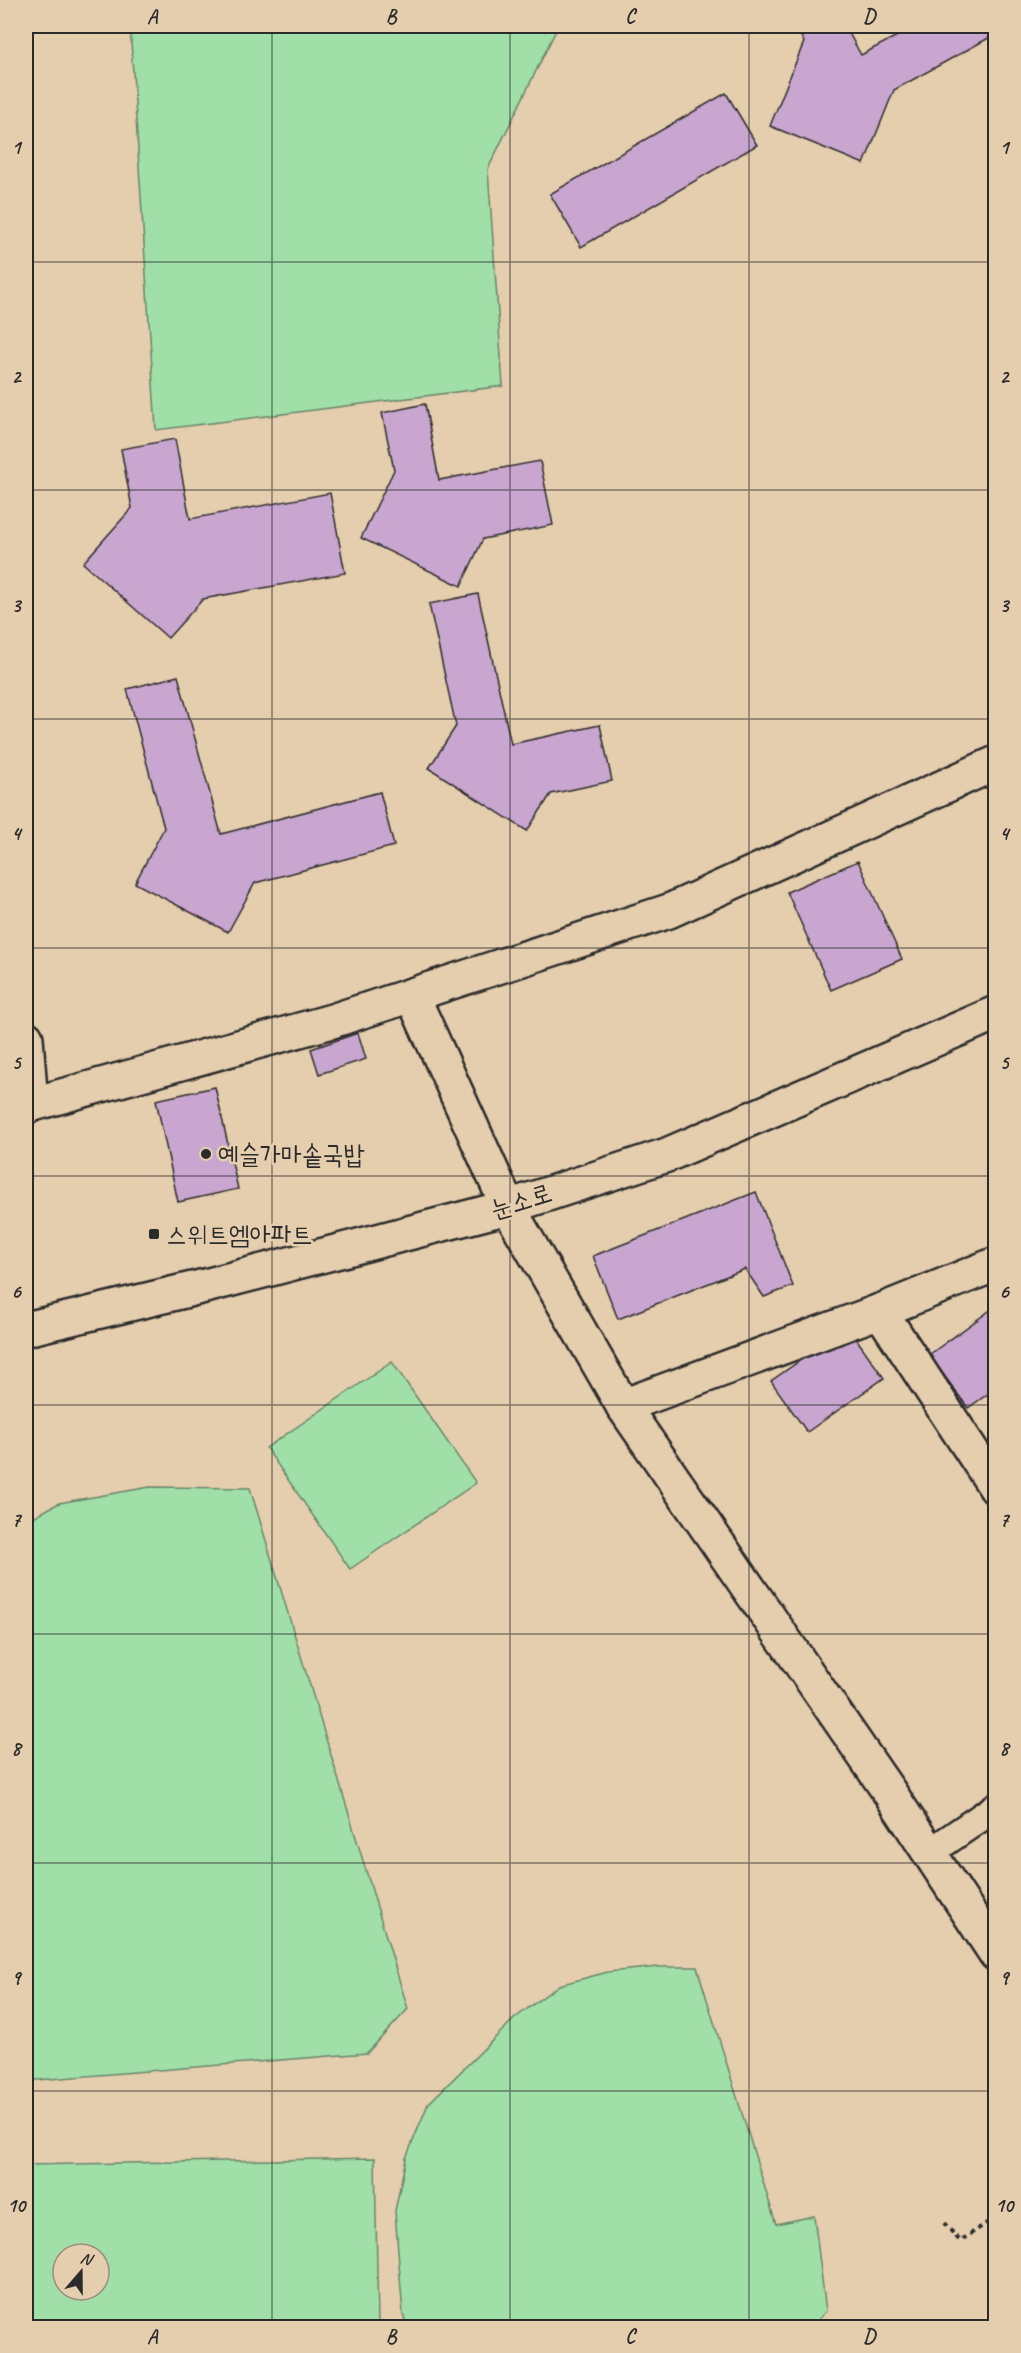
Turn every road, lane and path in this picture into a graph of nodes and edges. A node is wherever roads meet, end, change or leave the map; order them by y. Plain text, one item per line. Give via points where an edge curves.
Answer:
1 (996, 763) edge
2 (412, 995) junction
3 (996, 1013) edge
4 (26, 1038) edge
5 (28, 1105) edge
6 (508, 1207) junction
7 (996, 1264) edge
8 (880, 1311) junction
9 (26, 1329) edge
10 (623, 1406) junction
11 (996, 1488) edge
12 (996, 1807) edge
13 (930, 1853) junction
14 (996, 1954) edge
15 (996, 2217) edge
16 (944, 2223) dead end

1 - 2 street via 669,910
2 - 5 street
2 - 6 street
3 - 6 street, 눈소로 via 667,1155
4 - 5 street
6 - 9 street, 눈소로
6 - 10 street
7 - 8 street
8 - 10 street
8 - 11 street
10 - 13 street
12 - 13 street
13 - 14 street
15 - 16 path via 960,2241

